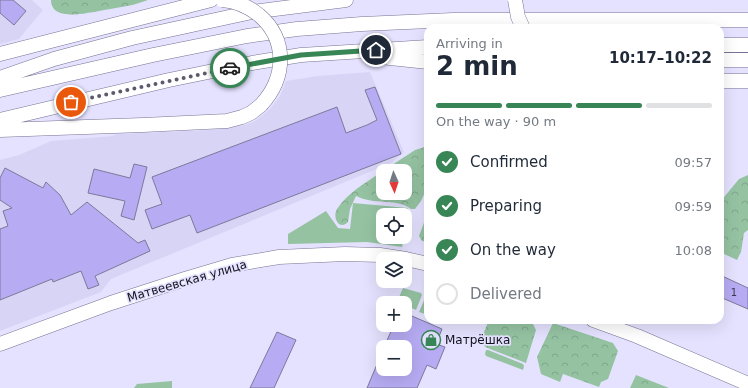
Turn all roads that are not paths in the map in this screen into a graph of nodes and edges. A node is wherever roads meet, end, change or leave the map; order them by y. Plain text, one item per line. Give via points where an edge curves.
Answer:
1 (211, 0) edge
2 (222, 0) edge
3 (346, 0) edge
4 (515, 0) edge
5 (748, 20) edge
6 (521, 24) edge
7 (724, 45) edge
8 (748, 45) edge
9 (424, 47) edge
10 (339, 52) junction
11 (0, 54) edge
12 (724, 60) edge
13 (748, 60) edge
14 (424, 62) edge
15 (0, 78) edge
16 (724, 81) edge
17 (748, 81) edge
18 (0, 90) edge
19 (0, 120) edge
20 (0, 130) edge
21 (424, 263) edge
22 (604, 324) edge
23 (0, 344) edge
24 (748, 384) edge

1 - 11 main road
2 - 20 main road, bridge via 240,4 263,18 280,49 281,62 275,88 251,113 227,121
3 - 15 main road via 252,12 132,38 54,59
4 - 6 main road, bridge
5 - 18 main road via 453,20 297,29 153,54
7 - 8 main road
9 - 10 main road
10 - 14 main road
10 - 19 main road via 301,55 169,80
12 - 13 main road
16 - 17 main road
21 - 23 main road, Матвеевская улица via 380,255 345,254 279,257 232,265 111,303
22 - 24 main road

